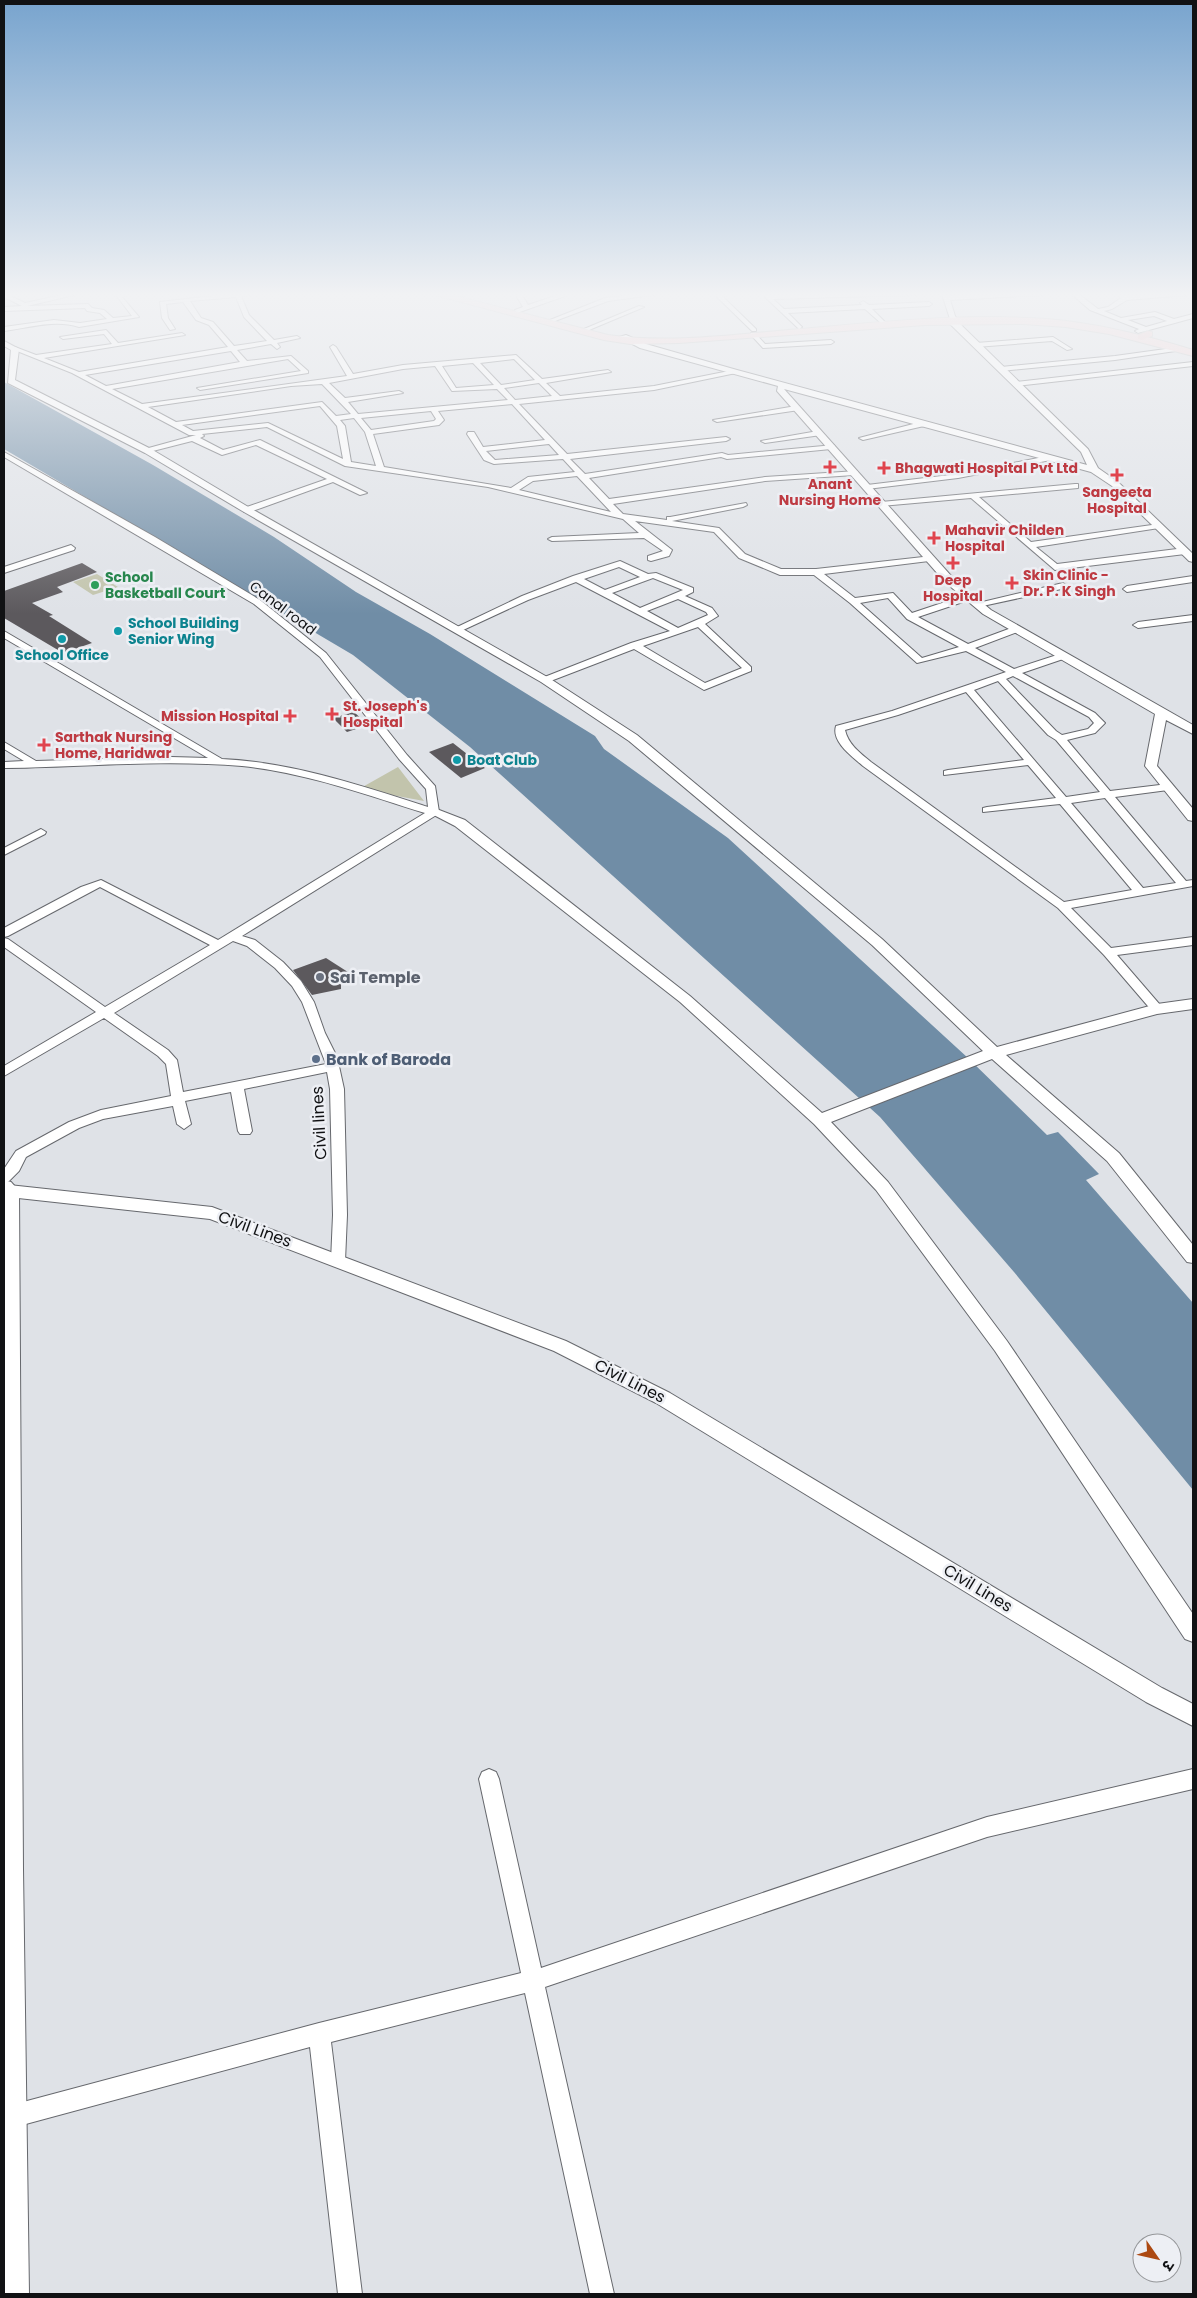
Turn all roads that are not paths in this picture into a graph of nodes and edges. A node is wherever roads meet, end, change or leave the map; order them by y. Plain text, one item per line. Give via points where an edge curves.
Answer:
1 (46, 399) edge
2 (133, 399) edge
3 (187, 399) edge
4 (342, 399) edge
5 (350, 399) edge
6 (510, 399) edge
7 (547, 399) edge
8 (790, 399) edge
9 (825, 399) edge
10 (1031, 399) edge
11 (128, 400) joint
12 (345, 402) junction
13 (514, 403) junction
14 (322, 404) junction
15 (141, 406) junction
16 (433, 408) junction
17 (796, 408) junction
18 (356, 416) junction
19 (335, 418) junction
20 (717, 420) dead end
21 (174, 424) junction
22 (917, 425) junction
23 (369, 432) junction
24 (211, 433) dead end
25 (818, 433) junction
26 (471, 434) dead end
27 (193, 438) junction
28 (863, 438) dead end
29 (726, 439) dead end
30 (765, 441) dead end
31 (550, 442) junction
32 (831, 447) junction
33 (481, 449) junction
34 (148, 452) junction
35 (4, 454) edge
36 (564, 457) junction
37 (1044, 459) junction
38 (348, 464) junction
39 (381, 469) junction
40 (1097, 471) junction
41 (854, 473) junction
42 (580, 475) junction
43 (332, 479) junction
44 (1075, 486) dead end
45 (867, 487) junction
46 (512, 491) junction
47 (363, 493) dead end
48 (973, 496) junction
49 (607, 502) junction
50 (881, 504) junction
51 (742, 505) dead end
52 (247, 510) junction
53 (623, 517) junction
54 (660, 521) junction
55 (1159, 526) junction
56 (646, 535) junction
57 (552, 539) dead end
58 (1030, 544) junction
59 (71, 548) dead end
60 (1185, 551) junction
61 (651, 558) dead end
62 (929, 558) junction
63 (1193, 559) edge
64 (4, 570) edge
65 (601, 570) junction
66 (816, 572) junction
67 (646, 576) junction
68 (576, 578) junction
69 (1193, 580) edge
70 (628, 583) junction
71 (1063, 586) dead end
72 (1127, 589) dead end
73 (604, 593) junction
74 (678, 596) junction
75 (969, 597) junction
76 (853, 601) junction
77 (978, 604) junction
78 (640, 611) junction
79 (910, 617) junction
80 (1193, 618) edge
81 (699, 623) junction
82 (1138, 625) dead end
83 (458, 629) junction
84 (1016, 629) junction
85 (678, 631) junction
86 (4, 634) edge
87 (634, 645) junction
88 (966, 648) junction
89 (1063, 656) junction
90 (1016, 672) junction
91 (1000, 678) junction
92 (545, 680) junction
93 (968, 689) junction
94 (1161, 712) junction
95 (1193, 730) edge
96 (1060, 738) junction
97 (4, 745) edge
98 (32, 762) junction
99 (220, 762) junction
100 (1030, 762) junction
101 (4, 765) edge
102 (948, 772) dead end
103 (1168, 787) junction
104 (1106, 795) junction
105 (1062, 800) junction
106 (987, 810) dead end
107 (434, 812) junction
108 (1193, 817) edge
109 (41, 832) dead end
110 (4, 852) edge
111 (1188, 883) edge
112 (1140, 892) junction
113 (1062, 906) junction
114 (4, 933) edge
115 (232, 937) junction
116 (1193, 941) edge
117 (4, 942) edge
118 (219, 945) junction
119 (1108, 952) junction
120 (1193, 1004) edge
121 (1156, 1009) junction
122 (106, 1012) junction
123 (994, 1053) junction
124 (333, 1067) junction
125 (4, 1072) edge
126 (237, 1086) junction
127 (178, 1098) junction
128 (820, 1120) junction
129 (184, 1124) dead end
130 (245, 1131) dead end
131 (5, 1185) edge
132 (1190, 1249) edge
133 (6, 1250) edge
134 (338, 1261) junction
135 (6, 1375) edge
136 (6, 1430) edge
137 (6, 1521) edge
138 (6, 1594) edge
139 (1193, 1632) edge
140 (1193, 1715) edge
141 (489, 1779) dead end
142 (1193, 1779) edge
143 (533, 1981) junction
144 (319, 2034) junction
145 (8, 2115) edge
146 (13, 2294) edge
147 (350, 2294) edge
148 (602, 2294) edge

1 - 34 street
2 - 11 street
3 - 15 street
4 - 12 street
5 - 12 street
6 - 13 street
7 - 13 street
8 - 17 street
9 - 22 street
10 - 40 street via 1084,451
11 - 15 street
12 - 14 street
12 - 18 street
13 - 16 street
13 - 31 street
14 - 19 street
14 - 21 street
15 - 21 street
16 - 18 street
16 - 23 street via 440,420 436,423
17 - 20 street
17 - 25 street
18 - 19 street
18 - 23 street
19 - 38 street via 341,426
21 - 38 street via 192,433 268,425
22 - 28 street
22 - 37 street
23 - 39 street
24 - 27 street
25 - 30 street
25 - 32 street
26 - 33 street
27 - 34 street
27 - 43 street via 222,452 257,442
29 - 36 street
31 - 33 street
31 - 36 street
32 - 41 street
32 - 42 street via 722,455
33 - 36 street via 494,462
34 - 52 street
35 - 107 street, Canal road via 257,602 323,655 431,788
36 - 42 street
37 - 40 street
37 - 45 street via 958,476
38 - 39 street
39 - 46 street
40 - 55 street
41 - 45 street
41 - 49 street via 764,479
42 - 46 street via 531,479
42 - 49 street
43 - 47 street
43 - 52 street
44 - 48 street
45 - 50 street
46 - 53 street
48 - 50 street
48 - 58 street
49 - 53 street
50 - 62 street
51 - 54 street
52 - 83 street
53 - 54 street
53 - 56 street
54 - 66 street via 716,530 738,553 780,572
55 - 58 street
55 - 60 street
56 - 57 street
56 - 61 street via 668,550 666,554
58 - 60 street via 1055,567
59 - 64 street
60 - 63 street
62 - 66 street
62 - 75 street
65 - 67 street via 620,564
65 - 68 street
65 - 70 street
66 - 76 street
67 - 70 street
67 - 74 street via 660,577 690,590
68 - 73 street
68 - 83 street
69 - 72 street
70 - 73 street
71 - 77 street
73 - 78 street
74 - 78 street
74 - 81 street via 709,610 714,616
75 - 77 street
75 - 79 street
76 - 79 street via 890,595
76 - 88 street via 920,661
77 - 84 street
78 - 85 street
79 - 88 street
80 - 82 street
81 - 85 street
81 - 87 street via 748,669 704,686
83 - 92 street
84 - 88 street
84 - 89 street
85 - 87 street
86 - 99 street
87 - 92 street
88 - 90 street
89 - 90 street
89 - 94 street
90 - 91 street
90 - 96 street via 1092,715 1100,723 1090,731
91 - 93 street
91 - 96 street
92 - 123 street via 633,738 877,942
93 - 100 street
93 - 113 street via 840,728 840,733 867,764
94 - 95 street
94 - 103 street via 1151,766
96 - 104 street
97 - 98 street
98 - 99 street
98 - 101 street
99 - 107 street via 282,770 354,787
100 - 102 street
100 - 105 street
103 - 104 street
103 - 108 street
104 - 105 street
104 - 111 street
105 - 106 street
105 - 112 street
107 - 115 street
107 - 128 street via 460,823 685,999
109 - 110 street
111 - 112 street
112 - 113 street
113 - 119 street
114 - 118 street via 101,883
115 - 118 street
115 - 124 street, Civil lines via 251,943 279,965 296,984 308,1002
116 - 119 street
117 - 122 street
118 - 122 street
119 - 121 street
120 - 121 street
121 - 123 street
122 - 125 street
122 - 127 street via 172,1063
123 - 128 street
123 - 132 street via 1113,1157
124 - 126 street
124 - 134 street, Civil lines via 337,1089
126 - 127 street
126 - 130 street
127 - 129 street
127 - 131 street via 172,1102 101,1115 74,1125 22,1154
128 - 139 street via 882,1186 1001,1346
131 - 133 main road
131 - 134 street, Civil Lines via 212,1213
133 - 135 main road
134 - 140 street, Civil Lines via 560,1346 663,1398
135 - 136 main road
136 - 137 main road
137 - 138 main road
138 - 145 main road
141 - 143 street
142 - 143 street via 987,1827
143 - 144 street
143 - 148 street
144 - 145 street
144 - 147 street
145 - 146 main road

